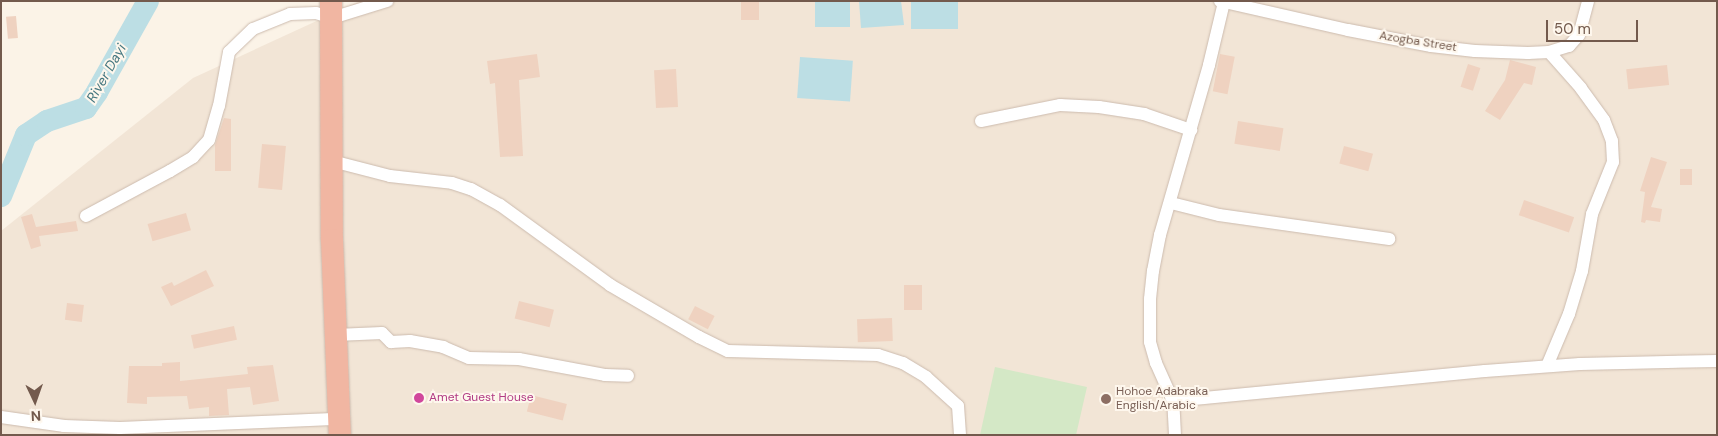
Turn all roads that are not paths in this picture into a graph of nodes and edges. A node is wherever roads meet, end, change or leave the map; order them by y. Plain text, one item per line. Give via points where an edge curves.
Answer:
1 (387, 1) edge
2 (1588, 1) edge
3 (1222, 2) edge
4 (332, 10) edge
5 (1549, 52) junction
6 (981, 121) dead end
7 (1191, 130) junction
8 (332, 162) junction
9 (1171, 203) junction
10 (86, 216) dead end
11 (1389, 239) dead end
12 (336, 335) junction
13 (1717, 360) edge
14 (1546, 366) junction
15 (628, 376) dead end
16 (1173, 400) junction
17 (1, 417) edge
18 (339, 427) edge
19 (62, 430) edge
20 (960, 435) edge
21 (1175, 435) edge

1 - 4 street
2 - 5 street, Azogba Street via 1579,35 1569,46
3 - 5 street, Azogba Street via 1432,46 1475,51
3 - 7 street
4 - 8 highway
4 - 10 street via 290,14 252,29 229,52 209,140 193,157
5 - 14 street via 1582,88 1604,120 1612,141 1612,162 1592,214 1574,297
6 - 7 street via 1060,105 1144,114
7 - 9 street
8 - 12 highway
8 - 20 street via 390,176 452,183 471,189 500,205 623,294 728,350 878,354 904,363 926,377 958,406
9 - 11 street via 1219,215
9 - 16 street via 1160,235 1149,316 1150,342
12 - 15 street via 382,333 391,342 410,340 443,347 469,358 519,359 604,375
12 - 18 highway
13 - 14 street
14 - 16 street
16 - 21 street
17 - 19 street
18 - 19 street

